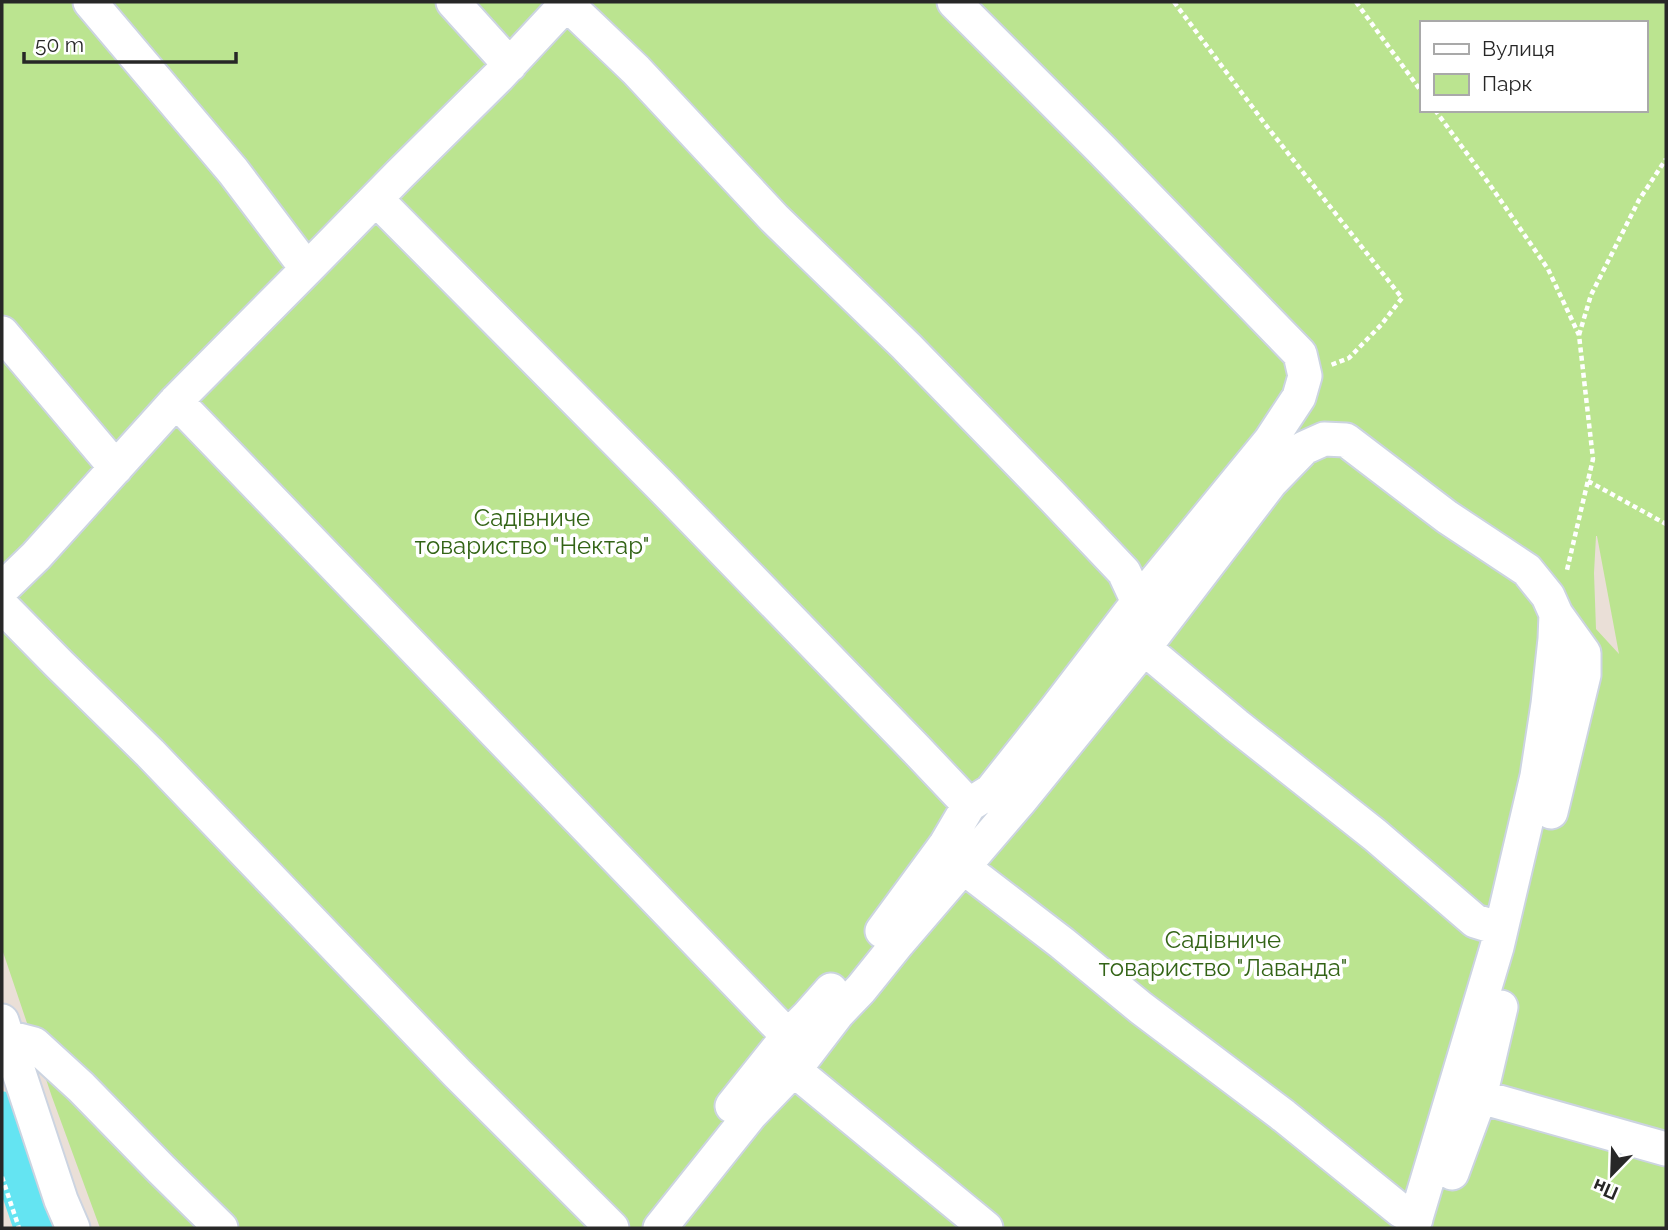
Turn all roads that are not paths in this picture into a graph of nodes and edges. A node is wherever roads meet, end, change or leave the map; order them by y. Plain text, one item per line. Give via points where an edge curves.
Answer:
1 (90, 2) edge
2 (453, 2) edge
3 (954, 2) edge
4 (567, 3) edge
5 (510, 65) junction
6 (376, 199) junction
7 (307, 270) junction
8 (2, 333) edge
9 (176, 401) junction
10 (116, 468) junction
11 (2, 589) edge
12 (1138, 602) junction
13 (2, 606) edge
14 (1556, 614) junction
15 (1144, 648) junction
16 (969, 805) junction
17 (962, 867) junction
18 (1501, 929) junction
19 (4, 1029) edge
20 (788, 1036) junction
21 (794, 1070) junction
22 (1467, 1093) junction
23 (1666, 1149) edge
24 (1422, 1225) edge
25 (73, 1228) edge
26 (221, 1228) edge
27 (612, 1228) edge
28 (634, 1228) edge
29 (660, 1228) edge
30 (986, 1228) edge

1 - 7 street via 233,171
2 - 5 street
3 - 12 street via 1300,354 1305,376 1299,397 1270,441
4 - 5 street
4 - 12 street via 1050,494 1124,572
5 - 6 street
6 - 7 street
6 - 16 street
7 - 9 street
8 - 10 street
9 - 10 street
9 - 20 street
10 - 11 street
12 - 16 street via 991,791
13 - 27 street
14 - 15 street via 1527,570 1447,517 1346,440 1324,439 1304,448 1271,482
14 - 18 street via 1537,776
14 - 22 street via 1584,653 1584,675 1497,1023
15 - 17 street
15 - 18 street via 1475,920
16 - 20 street via 880,933
17 - 21 street
17 - 24 street
18 - 22 street
19 - 25 street
19 - 26 street via 34,1044 81,1087
20 - 28 street
21 - 29 street via 751,1114
21 - 30 street
22 - 23 street
22 - 24 street via 1457,1157

